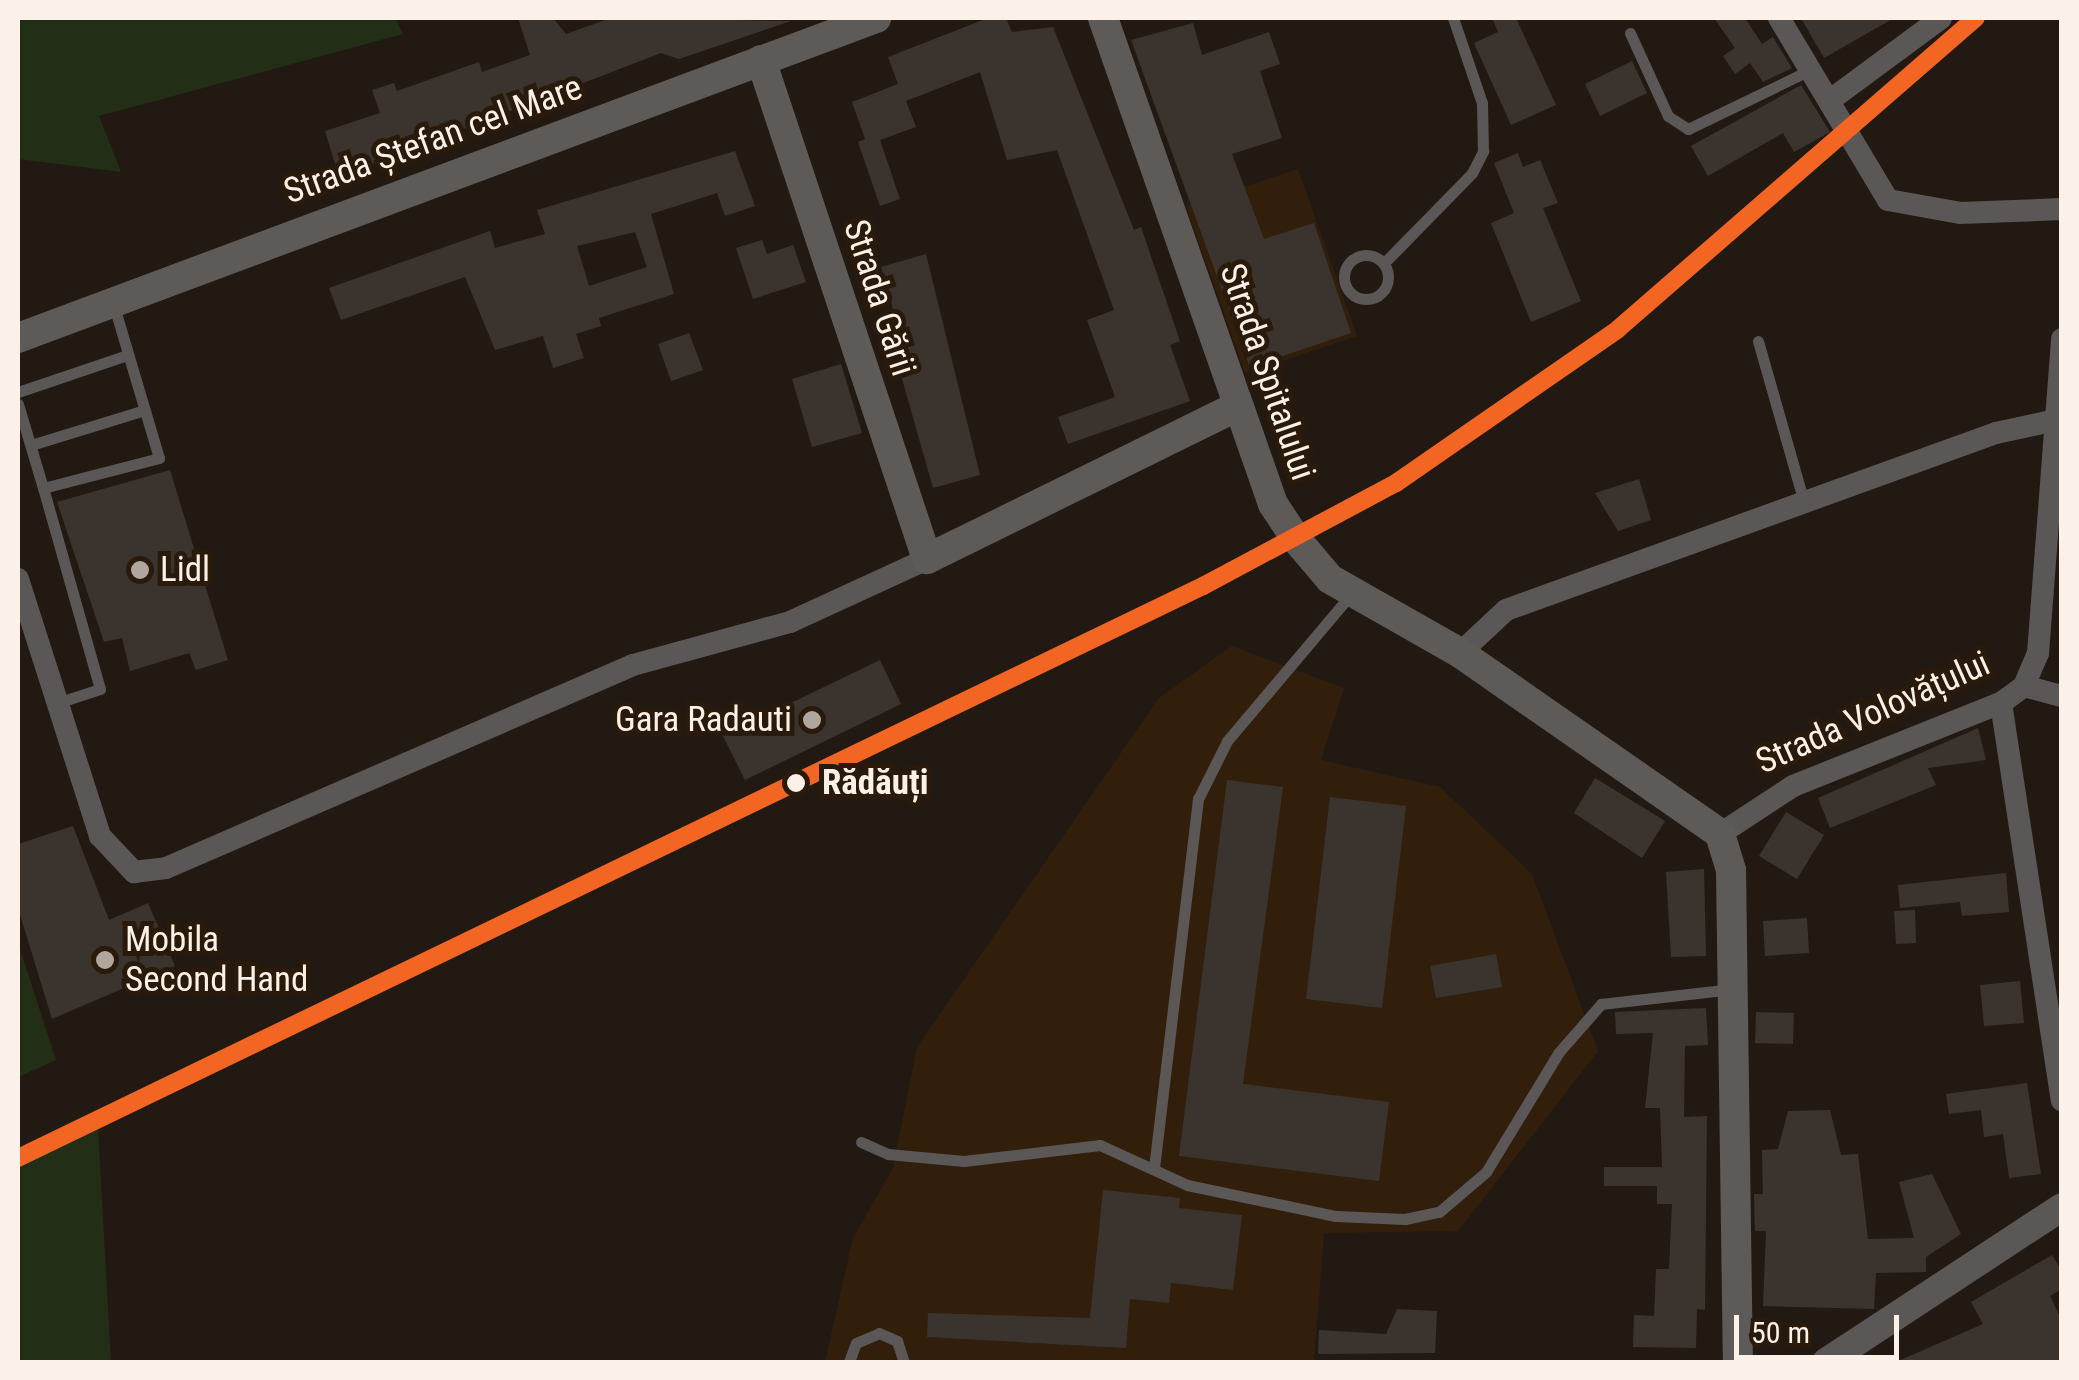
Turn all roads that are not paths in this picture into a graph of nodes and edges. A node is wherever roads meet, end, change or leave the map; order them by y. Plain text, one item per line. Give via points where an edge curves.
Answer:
1 (876, 18) edge
2 (1104, 18) edge
3 (1453, 18) edge
4 (1779, 18) edge
5 (1941, 18) edge
6 (1630, 33) dead end
7 (760, 60) junction
8 (1811, 70) junction
9 (1829, 101) junction
10 (2062, 209) edge
11 (1384, 263) dead end
12 (113, 302) junction
13 (18, 338) edge
14 (1758, 341) dead end
15 (2061, 352) edge
16 (128, 355) junction
17 (18, 392) edge
18 (18, 404) edge
19 (1238, 406) junction
20 (145, 410) junction
21 (2056, 420) junction
22 (31, 446) junction
23 (43, 488) junction
24 (1804, 502) junction
25 (927, 559) junction
26 (18, 580) edge
27 (1352, 593) junction
28 (1460, 653) junction
29 (2024, 686) junction
30 (2062, 696) edge
31 (2000, 703) junction
32 (57, 704) junction
33 (1720, 834) junction
34 (1732, 989) junction
35 (2062, 1100) edge
36 (860, 1142) dead end
37 (1154, 1168) junction
38 (2062, 1208) edge
39 (849, 1362) edge
40 (904, 1362) edge
41 (1738, 1362) edge
42 (1826, 1362) edge

1 - 7 main road, Strada Ștefan cel Mare
2 - 19 main road, Strada Spitalului
3 - 11 lane via 1482,103 1483,151 1472,173
4 - 8 street
5 - 9 street
6 - 8 lane via 1668,116 1688,129
7 - 12 main road, Strada Ștefan cel Mare
7 - 25 main road, Strada Gării
8 - 9 street
9 - 10 street via 1901,208
12 - 13 main road, Strada Ștefan cel Mare
12 - 16 lane
14 - 24 lane
15 - 21 street, Strada Volovățului
16 - 17 lane
16 - 20 lane
18 - 22 lane
19 - 25 main road
19 - 27 main road, Strada Spitalului via 1273,504 1316,563
20 - 22 lane
20 - 23 lane via 159,458
21 - 24 street
21 - 29 street, Strada Volovățului via 2038,653
22 - 23 lane
23 - 32 lane via 100,690
24 - 28 street via 1506,610
25 - 32 street via 790,622 687,644 148,872 120,866 100,836
26 - 32 street
27 - 28 main road, Strada Spitalului
27 - 37 lane via 1227,741 1198,799
28 - 33 main road, Strada Spitalului
29 - 30 street
29 - 31 street, Strada Volovățului
31 - 33 street, Strada Volovățului via 1792,786
31 - 35 street
33 - 34 main road via 1731,870
34 - 37 lane via 1601,1004 1559,1052 1486,1172 1440,1212 1405,1220 1336,1216 1187,1185
34 - 41 main road
36 - 37 lane via 888,1154 964,1162 1100,1145
38 - 42 street
39 - 40 lane via 856,1342 878,1333 898,1342

